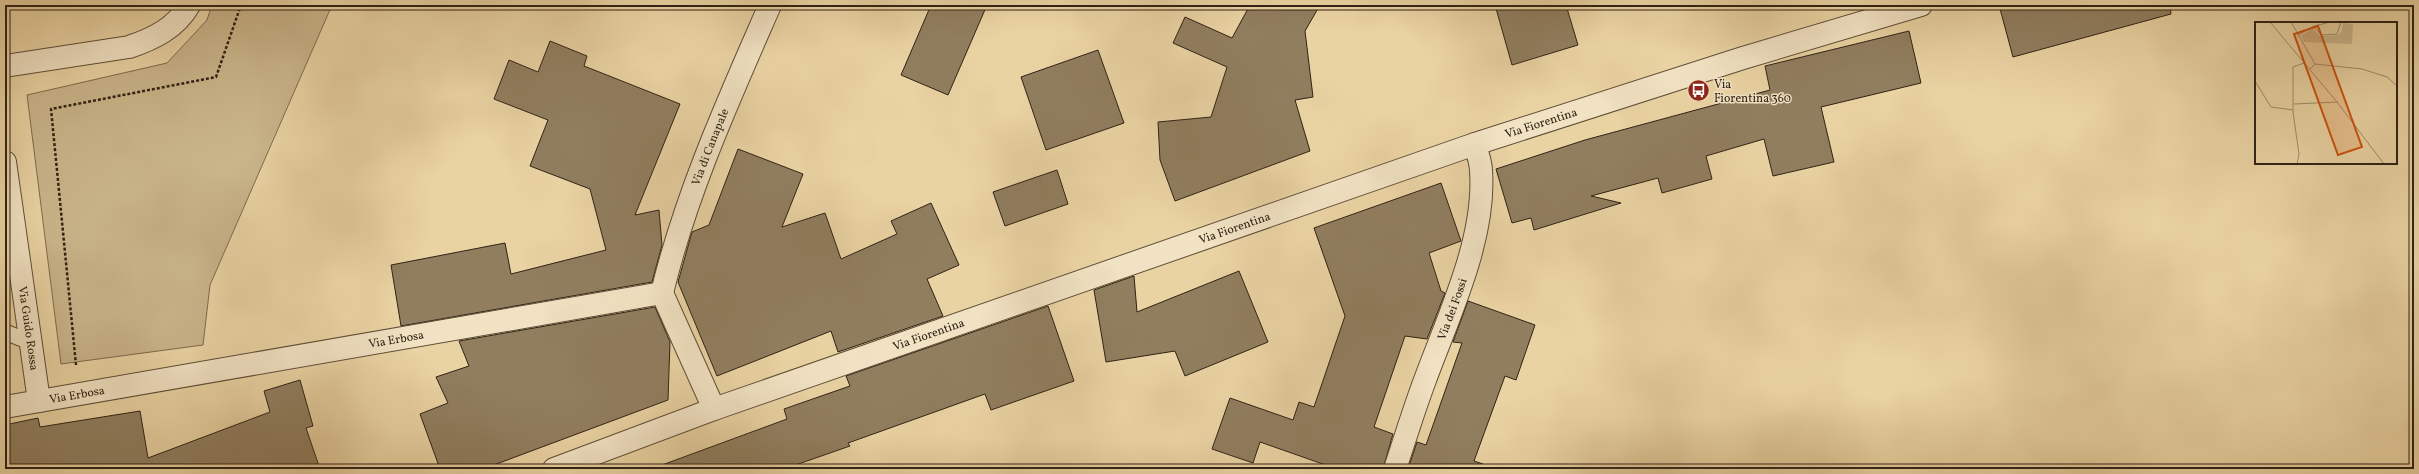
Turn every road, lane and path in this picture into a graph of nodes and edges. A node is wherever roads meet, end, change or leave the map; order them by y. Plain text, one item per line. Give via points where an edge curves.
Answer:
1 (190, 5) edge
2 (241, 5) edge
3 (770, 5) edge
4 (1921, 5) edge
5 (5, 66) edge
6 (1475, 144) junction
7 (5, 162) edge
8 (662, 293) junction
9 (5, 332) edge
10 (30, 342) junction
11 (79, 393) junction
12 (39, 400) junction
13 (5, 407) edge
14 (714, 409) junction
15 (565, 467) edge
16 (1395, 469) edge

1 - 5 street via 174,24 161,33 129,47
2 - 11 path via 216,77 51,108
3 - 8 street, Via di Canapale via 729,97 692,194 672,250
4 - 6 street, Via Fiorentina via 1743,58
6 - 14 street, Via Fiorentina
6 - 16 street, Via dei Fossi via 1482,170 1476,230 1445,331 1425,379
7 - 10 street, Via Guido Rossa
8 - 11 street, Via Erbosa
8 - 14 street
9 - 10 lane
10 - 12 street, Via Guido Rossa
11 - 12 street, Via Erbosa
12 - 13 street, Via Erbosa
14 - 15 street, Via Fiorentina

